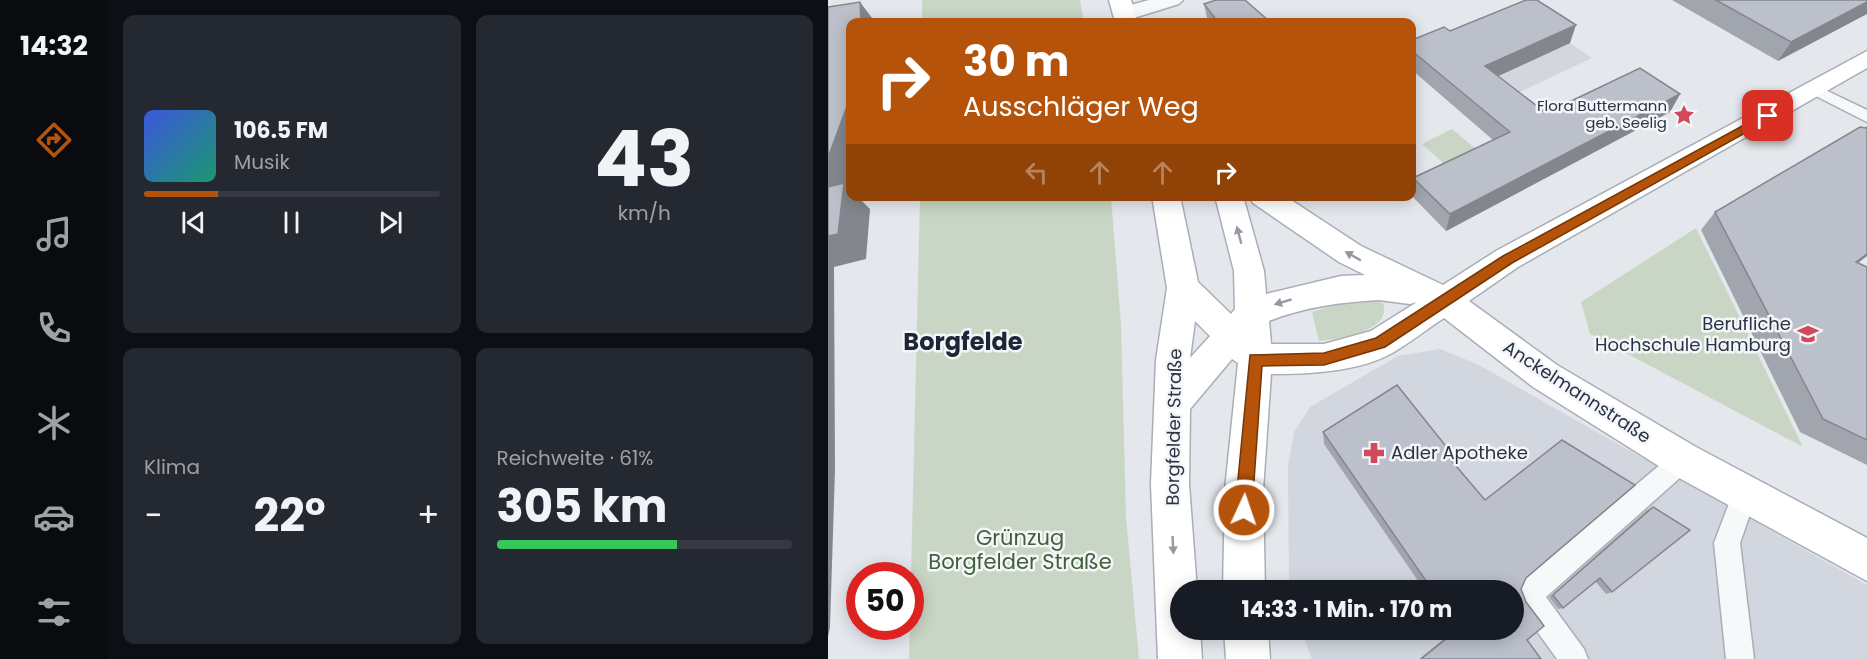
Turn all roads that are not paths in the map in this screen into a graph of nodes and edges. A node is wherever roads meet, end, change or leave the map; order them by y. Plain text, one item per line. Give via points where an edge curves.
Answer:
1 (1172, 0) edge
2 (1123, 12) edge
3 (1867, 58) edge
4 (1813, 89) junction
5 (1867, 117) edge
6 (1167, 201) edge
7 (1230, 201) edge
8 (1270, 201) edge
9 (1183, 288) junction
10 (1443, 300) junction
11 (1245, 337) junction
12 (1172, 403) junction
13 (1683, 460) junction
14 (1745, 494) junction
15 (1867, 560) edge
16 (1244, 580) edge
17 (1246, 640) edge
18 (1180, 659) edge
19 (1248, 659) edge
20 (1575, 659) edge
21 (1740, 659) edge

1 - 2 street
3 - 4 main road
4 - 5 lane
4 - 10 main road via 1507,259
6 - 9 main road, Borgfelder Straße
11 -> 7 main road via 1249,271
10 -> 8 main road, Anckelmannstraße via 1350,254
9 - 11 main road
9 - 12 main road, Borgfelder Straße via 1173,360
10 -> 11 main road via 1389,288 1341,289 1281,302
10 - 11 main road via 1395,335 1354,352 1303,361
10 - 13 main road, Anckelmannstraße via 1545,376
11 - 12 main road
11 - 16 main road
12 -> 18 main road, Borgfelder Straße via 1170,484
13 - 14 main road, Anckelmannstraße
13 - 20 lane via 1527,595
14 - 15 main road, Anckelmannstraße
14 - 21 lane via 1727,543
17 - 19 main road

